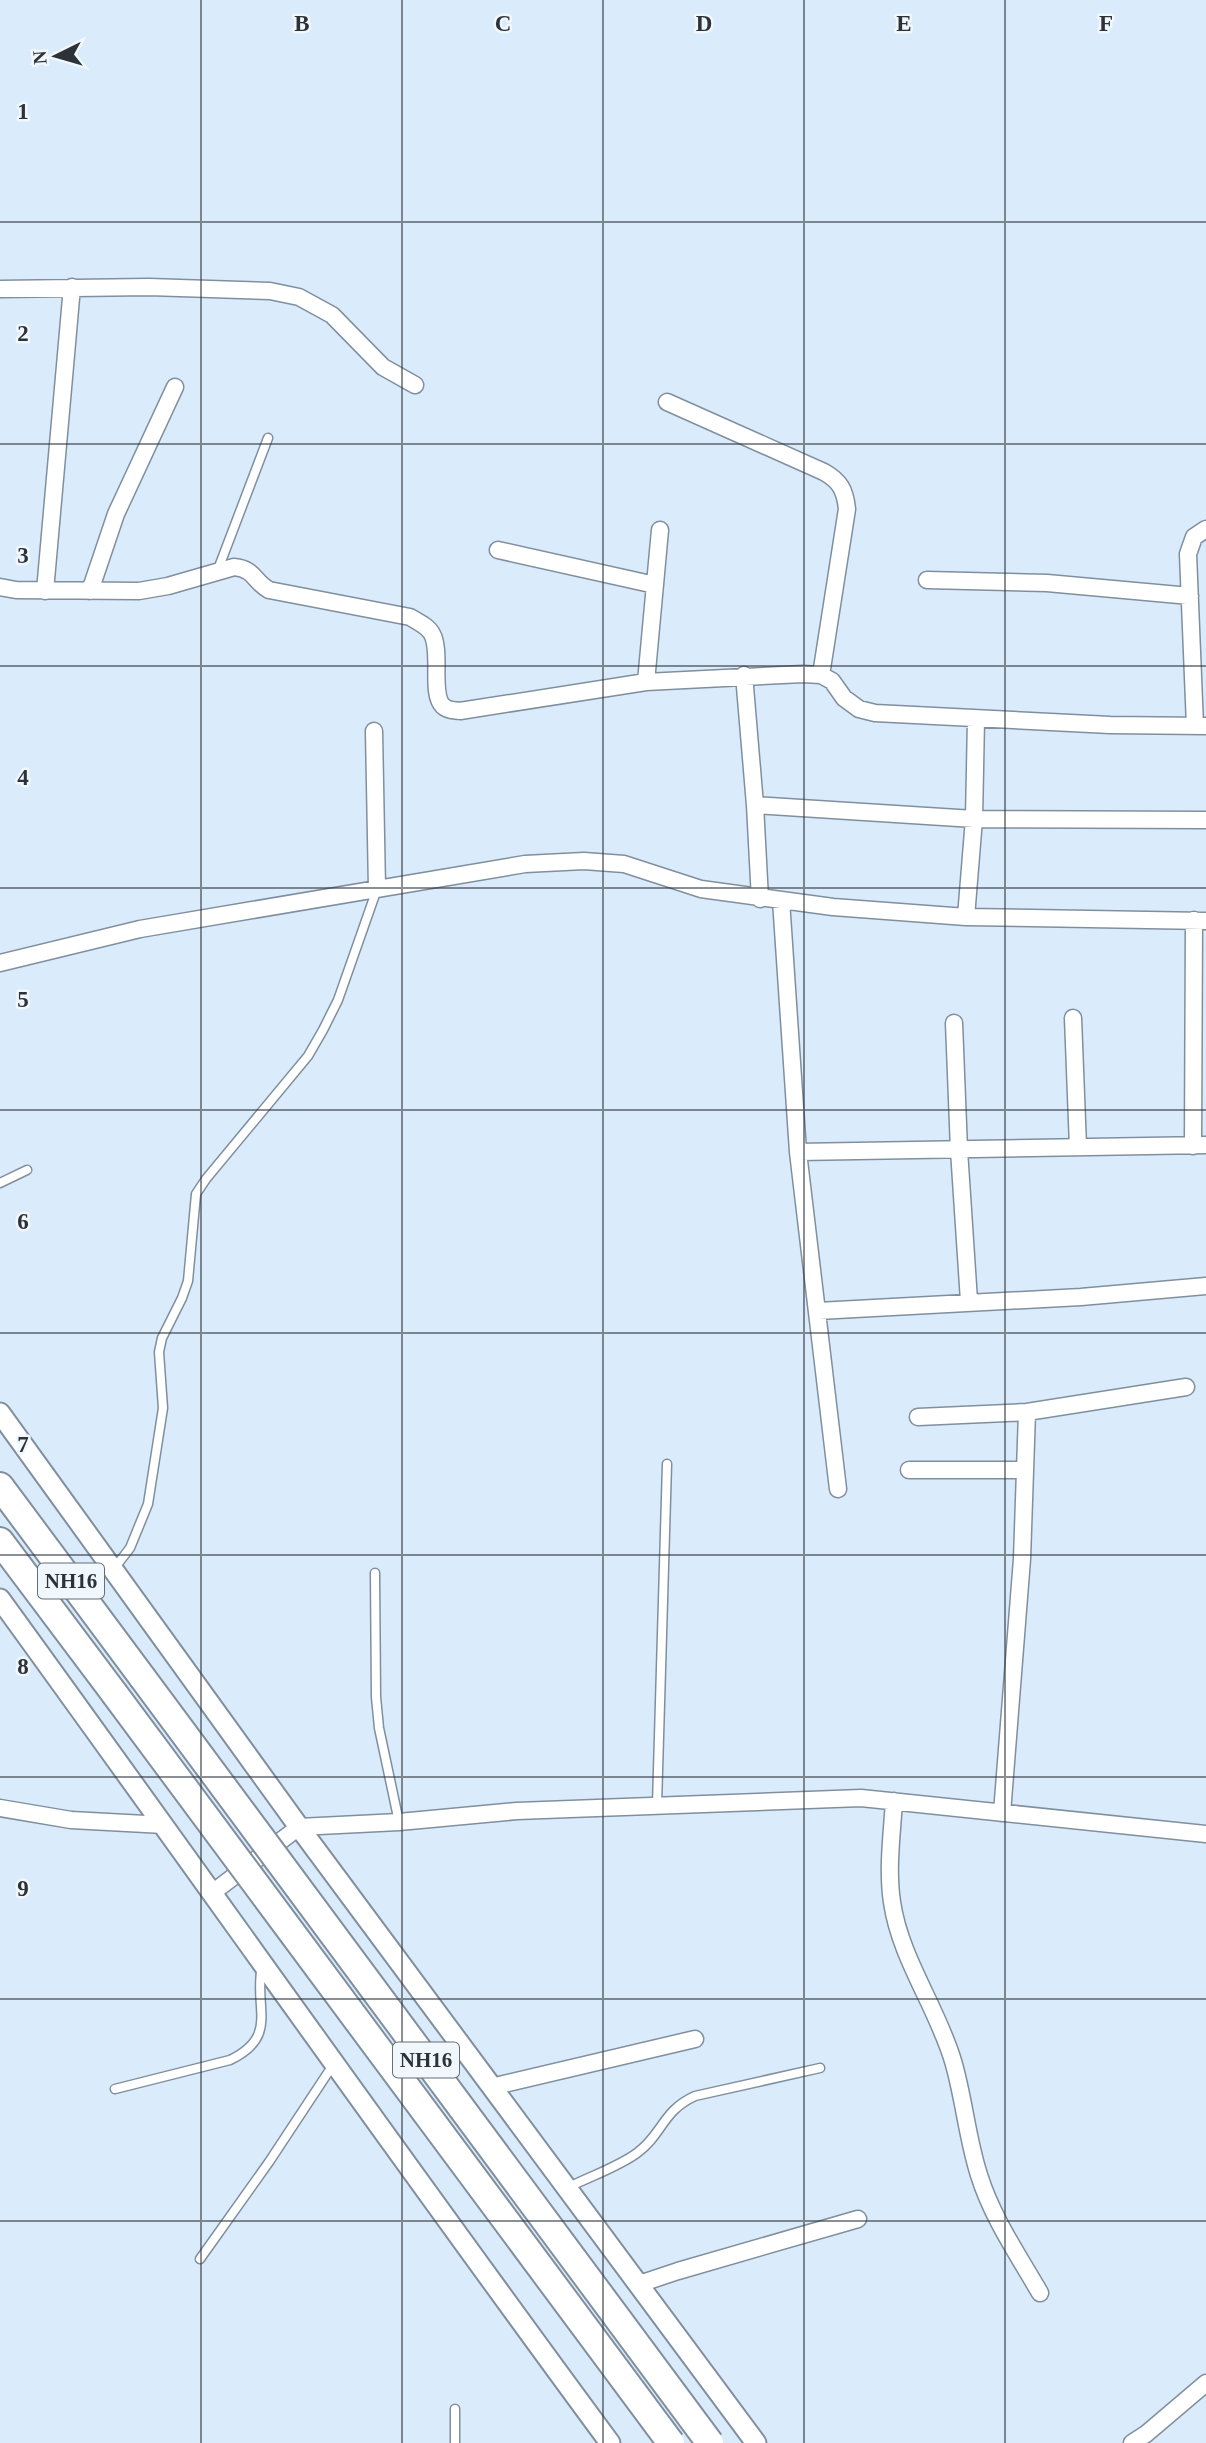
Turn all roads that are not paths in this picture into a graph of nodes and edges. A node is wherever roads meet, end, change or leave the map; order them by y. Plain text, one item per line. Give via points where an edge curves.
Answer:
1 (72, 287) junction
2 (0, 289) edge
3 (415, 385) dead end
4 (175, 387) dead end
5 (667, 402) dead end
6 (268, 438) dead end
7 (1206, 529) edge
8 (660, 530) dead end
9 (498, 550) dead end
10 (217, 572) junction
11 (927, 580) dead end
12 (655, 585) junction
13 (0, 587) edge
14 (45, 591) junction
15 (90, 591) junction
16 (1190, 596) junction
17 (821, 675) junction
18 (744, 676) junction
19 (646, 682) junction
20 (976, 719) junction
21 (1200, 726) edge
22 (374, 731) dead end
23 (755, 805) junction
24 (974, 819) junction
25 (1206, 820) edge
26 (377, 889) junction
27 (760, 899) junction
28 (780, 900) junction
29 (966, 917) junction
30 (1200, 920) edge
31 (0, 963) edge
32 (1073, 1018) dead end
33 (954, 1023) dead end
34 (1200, 1145) edge
35 (1078, 1147) junction
36 (959, 1150) junction
37 (798, 1152) junction
38 (27, 1170) dead end
39 (0, 1183) edge
40 (1206, 1286) edge
41 (969, 1301) junction
42 (818, 1311) junction
43 (1186, 1387) dead end
44 (1027, 1412) junction
45 (0, 1413) edge
46 (918, 1416) dead end
47 (667, 1464) dead end
48 (1025, 1470) junction
49 (909, 1471) dead end
50 (0, 1486) edge
51 (838, 1489) dead end
52 (0, 1541) edge
53 (113, 1570) junction
54 (375, 1573) dead end
55 (0, 1599) edge
56 (894, 1801) junction
57 (657, 1805) junction
58 (0, 1808) edge
59 (1002, 1812) junction
60 (399, 1822) junction
61 (164, 1825) junction
62 (299, 1827) junction
63 (1206, 1834) edge
64 (212, 1893) junction
65 (262, 1965) junction
66 (695, 2039) dead end
67 (334, 2064) junction
68 (820, 2068) dead end
69 (491, 2087) junction
70 (115, 2089) dead end
71 (568, 2187) junction
72 (858, 2219) dead end
73 (200, 2259) dead end
74 (639, 2284) junction
75 (1040, 2293) dead end
76 (1206, 2383) edge
77 (455, 2409) dead end
78 (455, 2443) edge
79 (610, 2443) edge
80 (671, 2443) edge
81 (710, 2443) edge
82 (756, 2443) edge
83 (1132, 2443) edge

1 - 2 street
1 - 3 street via 270,291 299,297 332,315 383,367
1 - 14 street
4 - 15 street via 116,514
5 - 17 street via 824,472 845,492 847,509
6 - 10 lane
7 - 16 street via 1194,537 1188,554
8 - 12 street
9 - 12 street
10 - 15 street via 139,591
10 - 19 street via 245,568 269,590 410,617 433,635 439,698 448,709 460,711
11 - 16 street via 1047,583
12 - 19 street
13 - 14 street
14 - 15 street
16 - 21 street
17 - 18 street
17 - 20 street via 859,709
18 - 19 street
18 - 23 street
20 - 21 street
20 - 24 street
22 - 26 street
23 - 24 street
23 - 27 street
24 - 25 street
24 - 29 street
26 - 27 street via 525,864 584,861 624,864 701,889
26 - 31 street via 140,929
26 - 53 lane via 338,1000 308,1056 196,1195 188,1281 159,1352 163,1408 148,1504 130,1548
27 - 28 street
28 - 29 street
28 - 37 street
29 - 30 street
30 - 34 street
32 - 35 street
33 - 36 street
34 - 35 street
35 - 36 street
36 - 37 street
36 - 41 street
37 - 42 street
38 - 39 lane
40 - 41 street
41 - 42 street
42 - 51 street
43 - 44 street
44 - 46 street
44 - 48 street
45 - 53 street
47 - 57 lane
48 - 49 street
48 - 59 street
50 - 81 highway, NH16, bridge
52 - 80 highway, NH16, bridge
53 - 62 street
54 - 60 lane via 376,1697
55 - 61 street
56 - 57 street via 861,1798
56 - 59 street
56 - 75 street via 892,1903 903,1941 953,2062 979,2176
57 - 60 street
58 - 61 street via 71,1820
59 - 63 street
60 - 62 street
61 - 64 street
62 - 64 street
62 - 69 street
64 - 65 street
65 - 67 street
65 - 70 lane via 259,1989 263,2012 257,2040 246,2052
66 - 69 street
67 - 73 lane
67 - 79 street
68 - 71 lane via 680,2103 637,2153
69 - 71 street
71 - 74 street
72 - 74 street
74 - 82 street
76 - 83 street
77 - 78 lane

